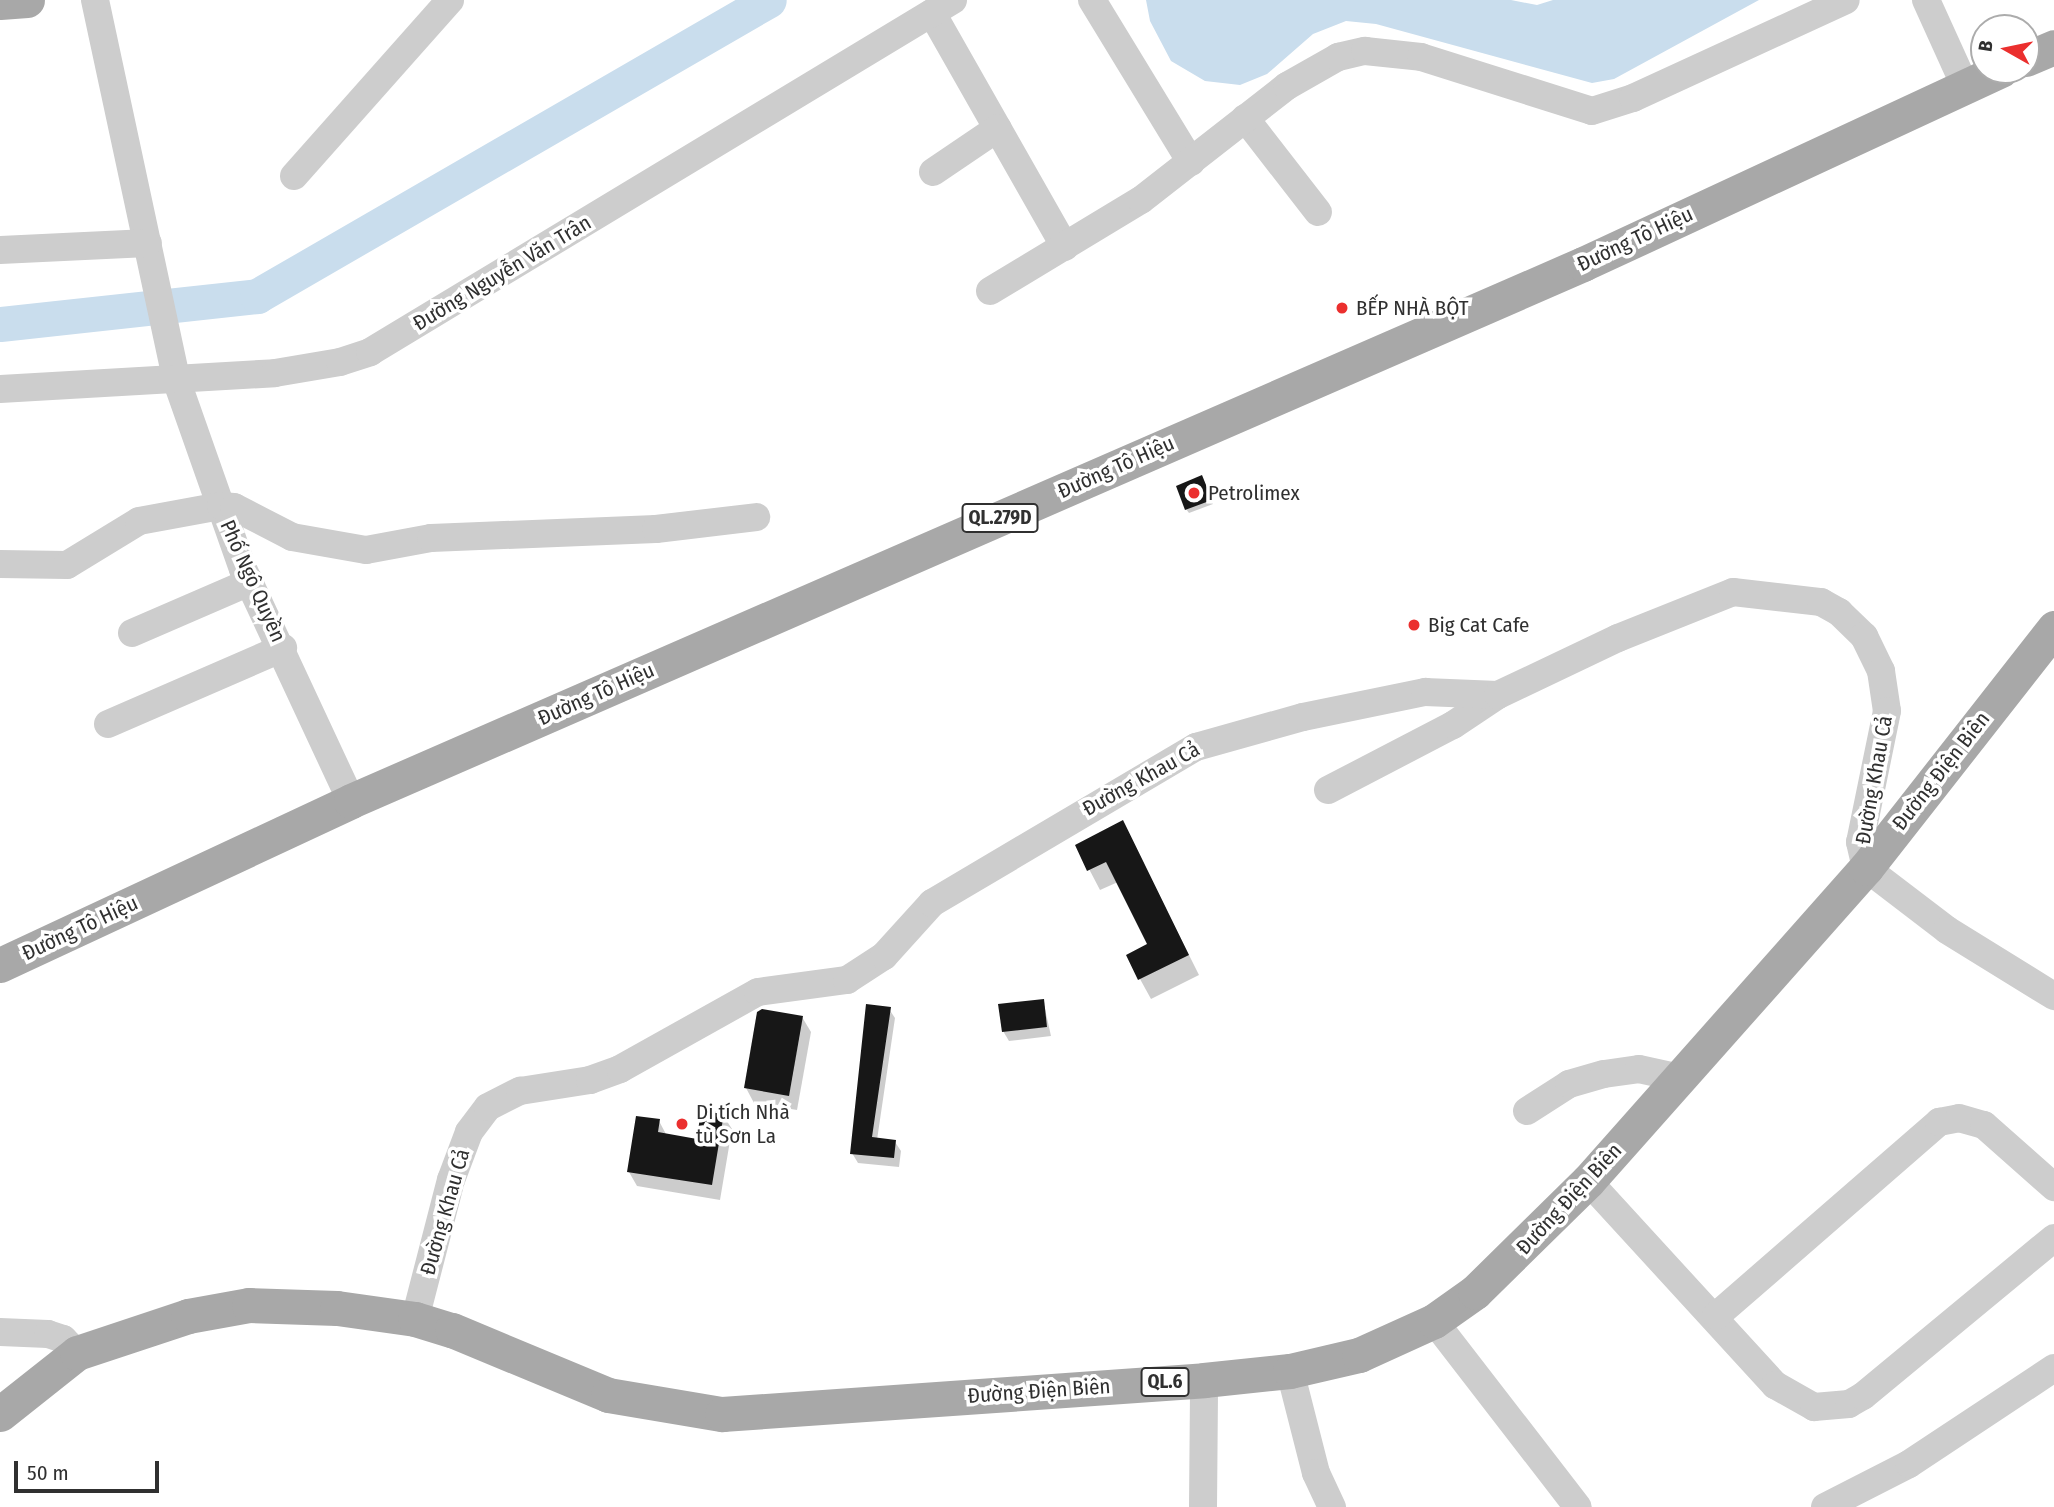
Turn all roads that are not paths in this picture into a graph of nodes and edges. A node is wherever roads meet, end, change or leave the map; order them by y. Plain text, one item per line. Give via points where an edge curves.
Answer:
1 (27, 0) edge
2 (95, 0) edge
3 (450, 0) edge
4 (1092, 0) edge
5 (1846, 0) edge
6 (1926, 0) edge
7 (0, 2) edge
8 (942, 6) edge
9 (1970, 84) edge
10 (1965, 86) junction
11 (1245, 118) junction
12 (998, 128) junction
13 (1191, 162) junction
14 (933, 172) dead end
15 (294, 176) dead end
16 (1318, 212) dead end
17 (148, 243) junction
18 (1065, 247) junction
19 (0, 250) edge
20 (990, 291) dead end
21 (174, 367) junction
22 (0, 389) edge
23 (221, 506) junction
24 (756, 517) dead end
25 (0, 564) edge
26 (250, 582) junction
27 (2054, 628) edge
28 (132, 633) dead end
29 (283, 648) junction
30 (1498, 695) junction
31 (107, 724) dead end
32 (1328, 790) dead end
33 (351, 801) junction
34 (1866, 868) junction
35 (0, 965) edge
36 (2050, 984) edge
37 (1680, 1078) junction
38 (1527, 1111) dead end
39 (1588, 1181) junction
40 (2054, 1187) edge
41 (2054, 1238) edge
42 (1716, 1315) junction
43 (415, 1319) junction
44 (1434, 1321) junction
45 (0, 1332) edge
46 (77, 1353) junction
47 (2054, 1368) edge
48 (1290, 1371) junction
49 (1205, 1380) junction
50 (0, 1414) edge
51 (1203, 1507) edge
52 (1332, 1507) edge
53 (1578, 1507) edge
54 (1825, 1507) edge

1 - 7 main road
2 - 17 street
3 - 15 street
4 - 13 street
5 - 11 street via 1633,98 1592,111 1449,64 1365,51 1316,66
6 - 10 street
8 - 12 street
8 - 21 street, Đường Nguyễn Văn Trân via 370,352 308,369
9 - 10 main road, Đường Tô Hiệu / QL.279D
10 - 33 main road, Đường Tô Hiệu / QL.279D via 1583,264
11 - 13 street
11 - 16 street
12 - 14 street
12 - 18 street
13 - 18 street via 1141,201
17 - 19 street
17 - 21 street, Phố Ngô Quyền
18 - 20 street
21 - 22 street, Đường Nguyễn Văn Trân
21 - 23 street, Phố Ngô Quyền
23 - 24 street via 234,507 292,537 366,550 431,538 656,529
23 - 25 street via 139,521 67,565
23 - 26 street, Phố Ngô Quyền
26 - 28 street
26 - 29 street, Phố Ngô Quyền
27 - 34 main road, Đường Điện Biên / QL.6
29 - 31 street
29 - 33 street, Phố Ngô Quyền
30 - 32 street via 1453,725
30 - 34 street, Đường Khau Cả via 1618,638 1733,592 1821,602 1864,636 1886,692 1885,727 1860,842
30 - 43 street, Đường Khau Cả via 1425,692 1303,717 1196,747 932,904 884,956 847,980 758,992 620,1069 590,1080 520,1091 488,1107 469,1132 451,1180
33 - 35 main road, Đường Tô Hiệu / QL.279D
34 - 36 street via 1947,930
34 - 37 main road, Đường Điện Biên / QL.6
37 - 38 street via 1639,1069 1604,1074 1569,1084
37 - 39 main road, Đường Điện Biên / QL.6
39 - 42 street
39 - 44 main road, Đường Điện Biên / QL.6 via 1499,1272
40 - 42 street via 1984,1125 1959,1118 1939,1122
41 - 42 street via 1849,1404 1814,1407 1784,1393
43 - 46 main road, Đường Điện Biên / QL.6 via 337,1308 249,1305 188,1315
43 - 49 main road, Đường Điện Biên / QL.6 via 608,1395 722,1414
44 - 48 main road, Đường Điện Biên / QL.6 via 1359,1356
44 - 53 street
45 - 46 street via 48,1334 63,1339
46 - 50 main road, Đường Điện Biên / QL.6
47 - 54 street via 1909,1464
48 - 49 main road, Đường Điện Biên / QL.6
48 - 52 street via 1316,1473
49 - 51 street

